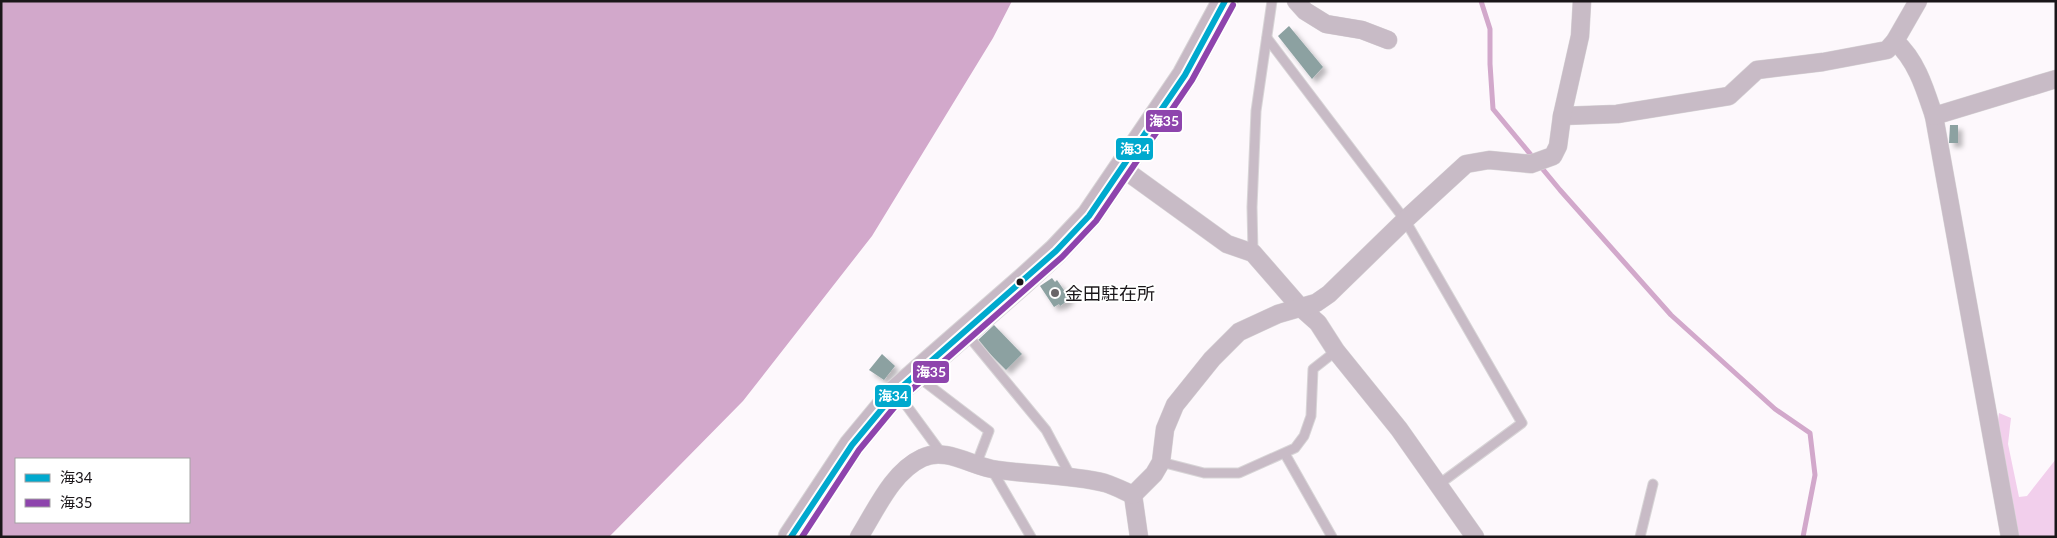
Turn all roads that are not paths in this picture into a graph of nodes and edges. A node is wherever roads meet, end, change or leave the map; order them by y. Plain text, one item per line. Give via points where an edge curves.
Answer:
1 (1225, 1) edge
2 (1272, 1) edge
3 (1296, 1) edge
4 (1582, 1) edge
5 (1918, 1) edge
6 (1267, 38) junction
7 (1388, 40) dead end
8 (1895, 41) junction
9 (2056, 79) edge
10 (1562, 116) junction
11 (1934, 116) junction
12 (1122, 168) junction
13 (1405, 220) junction
14 (1253, 253) junction
15 (1300, 307) junction
16 (965, 332) junction
17 (1336, 351) junction
18 (915, 374) junction
19 (896, 392) junction
20 (942, 454) junction
21 (1284, 454) junction
22 (1161, 462) junction
23 (983, 467) junction
24 (1071, 478) junction
25 (1653, 484) dead end
26 (1438, 485) junction
27 (1133, 495) junction
28 (790, 537) edge
29 (859, 537) edge
30 (1031, 537) edge
31 (1139, 537) edge
32 (1332, 537) edge
33 (1475, 537) edge
34 (1640, 537) edge
35 (2010, 537) edge

1 - 12 main road via 1185,75
2 - 6 lane
3 - 7 street via 1326,24 1362,30
4 - 10 street via 1580,36
5 - 8 street
6 - 13 lane
6 - 14 lane via 1256,111
8 - 10 street via 1887,50 1757,70 1729,96 1616,114
8 - 11 street via 1916,67
9 - 11 street
10 - 13 street via 1558,146 1553,156 1531,164 1489,160 1466,164
11 - 35 street
12 - 14 street via 1227,244
12 - 16 main road via 1089,216 1056,251
13 - 15 street via 1329,294 1316,303
13 - 26 lane via 1522,423
14 - 15 street
15 - 17 street via 1318,323
15 - 22 street via 1239,332 1212,359 1175,405 1165,430
16 - 18 main road
16 - 24 lane via 1046,430
17 - 21 lane via 1313,369 1311,416 1304,436
17 - 26 street via 1399,429
18 - 19 main road
18 - 23 lane via 989,431
19 - 20 lane
19 - 28 main road via 852,445
20 - 23 street
20 - 29 street via 924,457 909,466 896,479
21 - 22 lane via 1239,473 1204,473
21 - 32 lane
22 - 27 street
23 - 24 street
23 - 30 lane
24 - 27 street via 1107,484
25 - 34 lane
26 - 33 street
27 - 31 street

